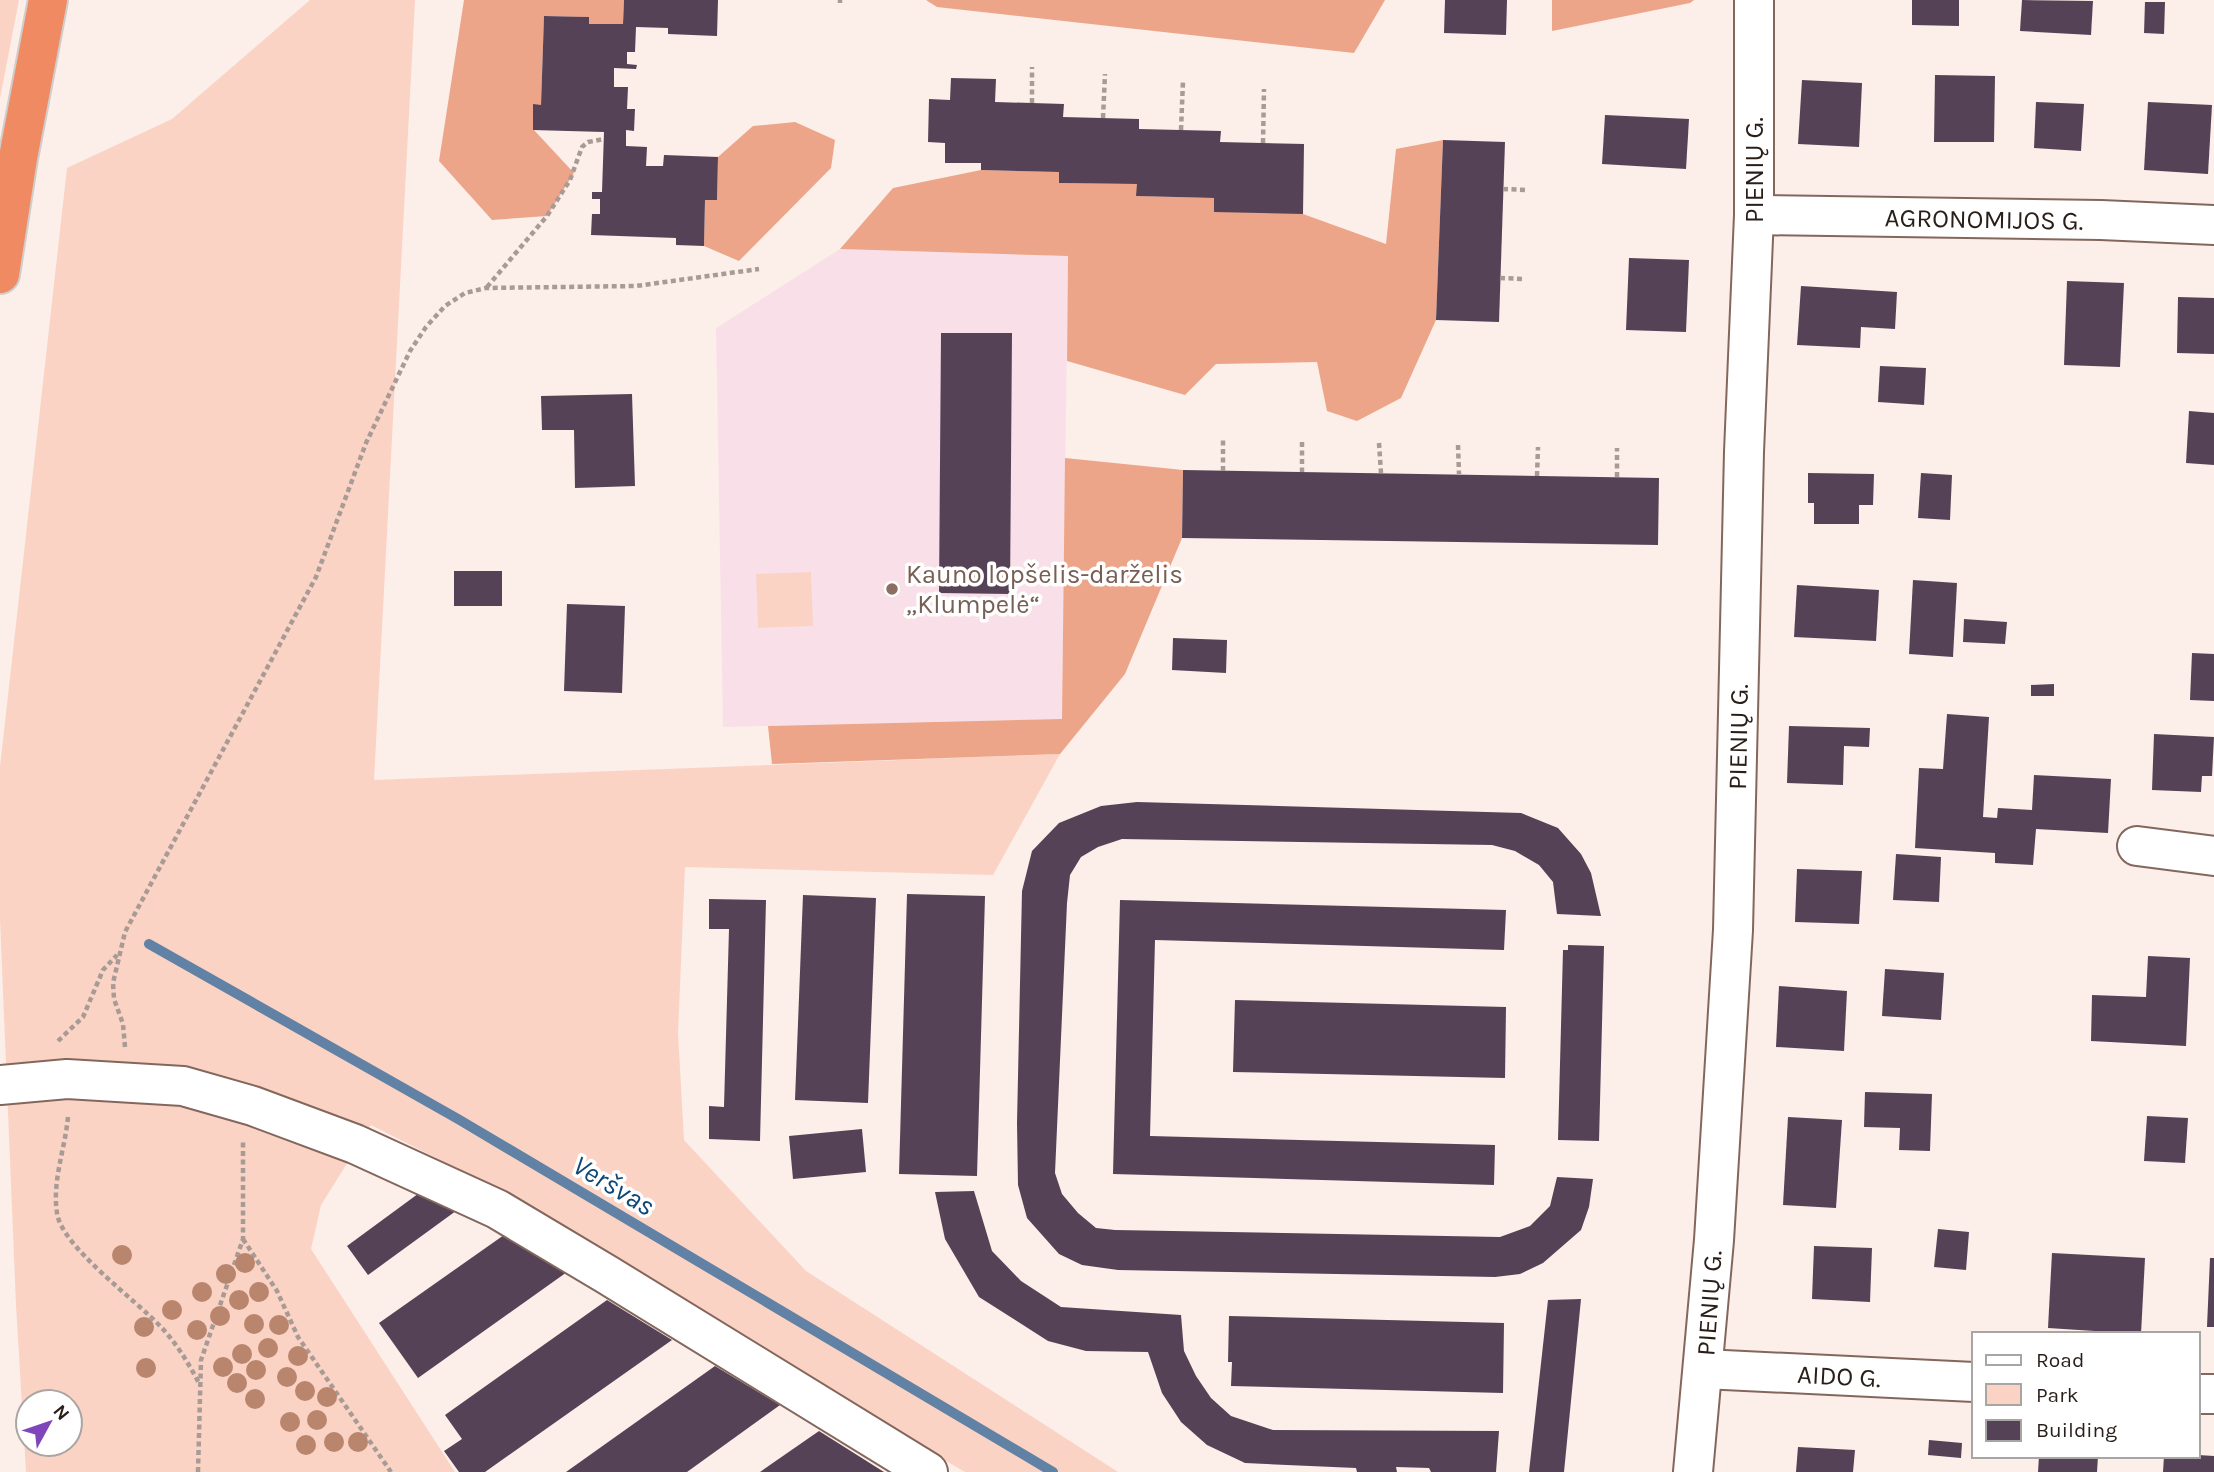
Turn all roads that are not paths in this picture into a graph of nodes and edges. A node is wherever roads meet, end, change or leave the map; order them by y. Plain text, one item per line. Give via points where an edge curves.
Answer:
1 (48, 0) edge
2 (1754, 0) edge
3 (1754, 215) junction
4 (2214, 225) edge
5 (0, 274) edge
6 (2137, 846) dead end
7 (2214, 856) edge
8 (0, 1085) edge
9 (1704, 1369) junction
10 (1972, 1382) edge
11 (928, 1472) edge
12 (1693, 1472) edge

1 - 5 highway
2 - 3 street, PIENIŲ G.
3 - 4 street, AGRONOMIJOS G.
3 - 9 street, PIENIŲ G. via 1733,930
6 - 7 street
8 - 11 street via 67,1079 183,1086 355,1144 497,1209
9 - 10 street, AIDO G.
9 - 12 street, PIENIŲ G.

